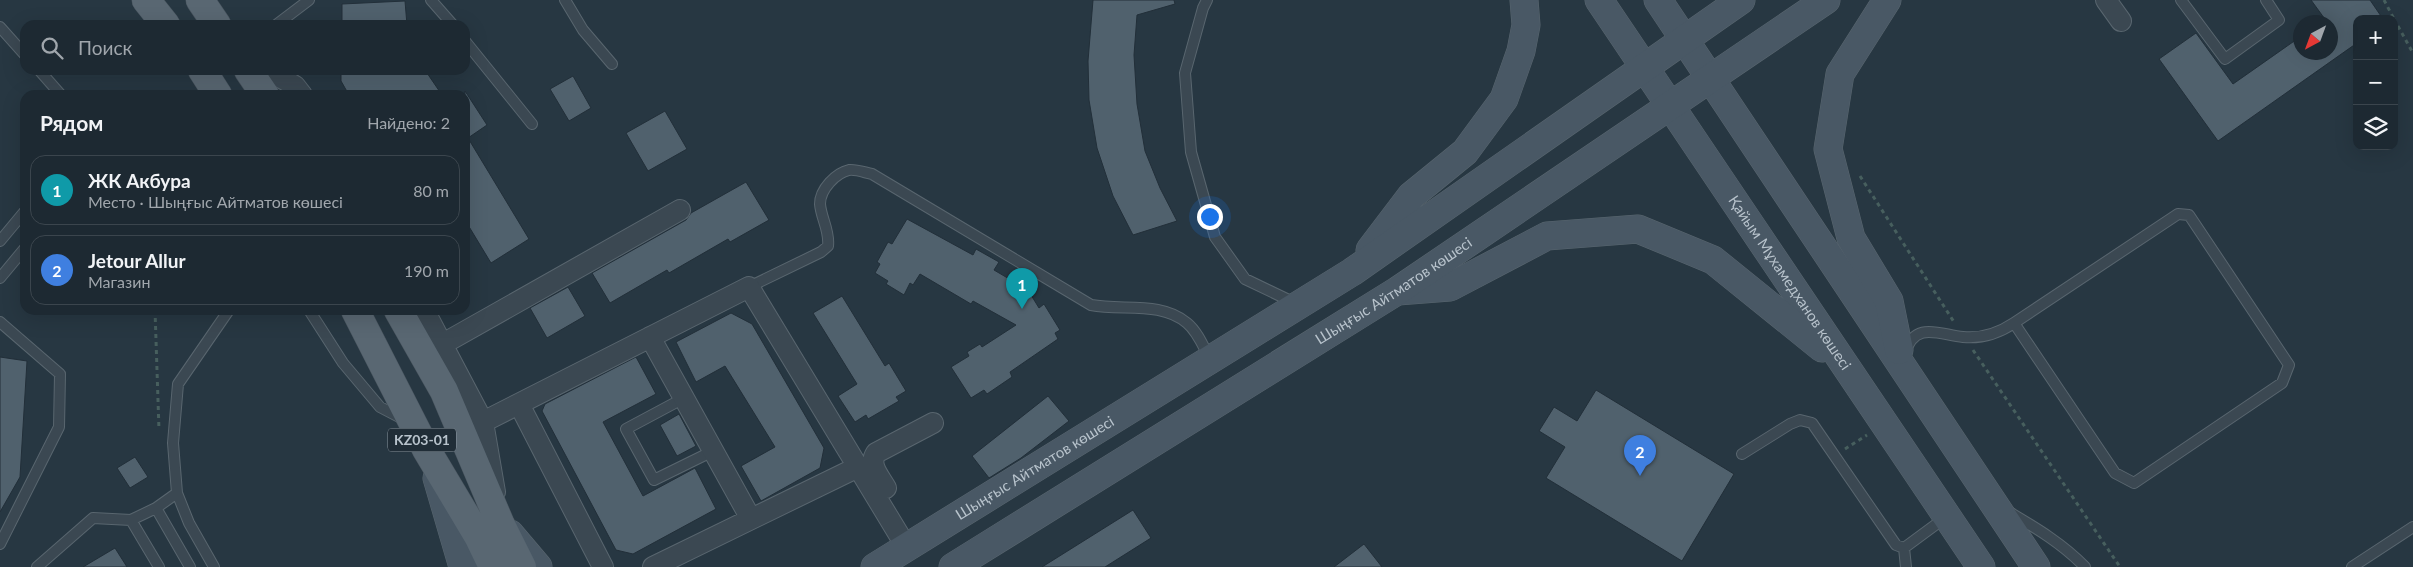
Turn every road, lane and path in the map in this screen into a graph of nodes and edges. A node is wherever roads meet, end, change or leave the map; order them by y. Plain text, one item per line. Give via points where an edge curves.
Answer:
1 (146, 0) edge
2 (200, 0) edge
3 (309, 0) edge
4 (431, 0) edge
5 (565, 0) edge
6 (1207, 0) edge
7 (1524, 0) edge
8 (1599, 0) edge
9 (1658, 0) edge
10 (1741, 0) edge
11 (1826, 0) edge
12 (1887, 0) edge
13 (2106, 0) edge
14 (2181, 0) edge
15 (2266, 0) edge
16 (2384, 0) edge
17 (2392, 15) edge
18 (162, 20) edge
19 (214, 20) edge
20 (283, 20) edge
21 (449, 20) edge
22 (2121, 21) dead end
23 (2398, 26) edge
24 (0, 27) edge
25 (1684, 39) junction
26 (470, 46) edge
27 (20, 49) edge
28 (2413, 53) edge
29 (612, 64) dead end
30 (1644, 67) junction
31 (43, 75) edge
32 (251, 75) edge
33 (276, 75) edge
34 (1710, 78) junction
35 (57, 90) edge
36 (261, 90) edge
37 (298, 90) edge
38 (1670, 106) junction
39 (532, 124) dead end
40 (680, 210) dead end
41 (20, 218) edge
42 (0, 241) edge
43 (20, 254) edge
44 (1352, 272) junction
45 (0, 278) edge
46 (749, 286) junction
47 (1397, 291) junction
48 (1298, 304) junction
49 (155, 315) edge
50 (226, 315) edge
51 (312, 315) edge
52 (358, 315) edge
53 (401, 315) edge
54 (426, 315) edge
55 (0, 322) edge
56 (2014, 323) junction
57 (650, 337) junction
58 (441, 345) junction
59 (1211, 360) junction
60 (1902, 364) junction
61 (1850, 372) junction
62 (684, 398) junction
63 (519, 404) junction
64 (483, 422) junction
65 (933, 423) dead end
66 (1885, 425) junction
67 (420, 437) junction
68 (160, 438) dead end
69 (713, 451) junction
70 (1742, 454) dead end
71 (1835, 456) junction
72 (858, 467) junction
73 (177, 492) junction
74 (1995, 504) junction
75 (156, 508) junction
76 (1947, 517) junction
77 (132, 520) junction
78 (751, 520) junction
79 (500, 524) junction
80 (2413, 527) edge
81 (0, 544) edge
82 (1904, 548) junction
83 (892, 556) edge
84 (37, 567) edge
85 (159, 567) edge
86 (190, 567) edge
87 (214, 567) edge
88 (463, 567) edge
89 (493, 567) edge
90 (522, 567) edge
91 (538, 567) edge
92 (603, 567) edge
93 (653, 567) edge
94 (953, 567) edge
95 (1906, 567) edge
96 (1981, 567) edge
97 (2036, 567) edge
98 (2084, 567) edge
99 (2352, 567) edge

1 - 18 main road
2 - 19 main road
3 - 20 lane
4 - 21 lane
5 - 29 lane via 583,30
6 - 48 lane via 1185,73 1191,152 1215,237 1245,279
7 - 44 main road via 1526,25 1521,51 1504,99 1465,152 1411,196
8 - 30 main road, Қайым Мұхамедханов көшесі
9 - 25 main road
10 - 25 main road, Шыңғыс Айтматов көшесі
11 - 34 main road, Шыңғыс Айтматов көшесі
12 - 60 main road via 1840,74 1828,149 1851,238 1889,301
13 - 22 street
14 - 15 lane via 2225,59 2279,20
16 - 17 path
23 - 28 path
24 - 27 lane
25 - 30 main road, Шыңғыс Айтматов көшесі
25 - 34 main road
26 - 39 lane
30 - 38 main road, Қайым Мұхамедханов көшесі
30 - 44 main road, Шыңғыс Айтматов көшесі
31 - 35 lane
32 - 36 main road
33 - 37 street
34 - 38 main road, Шыңғыс Айтматов көшесі
34 - 60 main road
38 - 47 main road, Шыңғыс Айтматов көшесі
38 - 61 main road, Қайым Мұхамедханов көшесі
40 - 58 street
41 - 42 lane
43 - 45 lane
44 - 48 main road, Шыңғыс Айтматов көшесі
46 - 57 street
46 - 59 lane via 828,246 820,202 827,185 851,170 872,174 1091,305 1158,309 1172,314 1188,324
46 - 72 street
47 - 61 main road via 1450,288 1547,236 1638,229 1713,260
47 - 94 main road, Шыңғыс Айтматов көшесі
48 - 59 main road, Шыңғыс Айтматов көшесі
49 - 68 path
50 - 73 lane via 178,384 173,443
51 - 67 lane via 343,363 380,407
52 - 67 main road, KZ03-01
53 - 79 main road, KZ03-01 via 444,391
54 - 58 street
55 - 81 lane via 60,374 59,427
56 - 56 lane via 2178,214 2190,216 2289,365 2282,383 2134,483 2114,473
56 - 60 lane via 1997,334 1965,338 1931,330 1918,334 1908,345
57 - 62 street
57 - 63 street
58 - 64 street
59 - 83 main road, Шыңғыс Айтматов көшесі
60 - 74 main road
61 - 66 main road, Қайым Мұхамедханов көшесі
62 - 69 street
62 - 69 lane via 626,428 649,472 654,480
63 - 64 street
63 - 92 street
64 - 79 street
65 - 83 street via 876,453 872,460
66 - 71 path
66 - 76 main road, Қайым Мұхамедханов көшесі
67 - 88 main road via 443,494
67 - 89 main road, KZ03-01
69 - 78 street
70 - 71 lane via 1800,420 1812,423
71 - 82 lane via 1896,545
72 - 78 street
72 - 83 street
73 - 75 lane
73 - 87 lane via 189,523
74 - 97 main road
74 - 98 lane via 2039,529
75 - 77 lane
75 - 86 lane
76 - 82 lane
76 - 96 main road, Қайым Мұхамедханов көшесі
77 - 84 lane via 93,518
77 - 85 lane
78 - 93 street
79 - 90 main road, KZ03-01
79 - 91 main road
80 - 99 lane
82 - 95 lane

